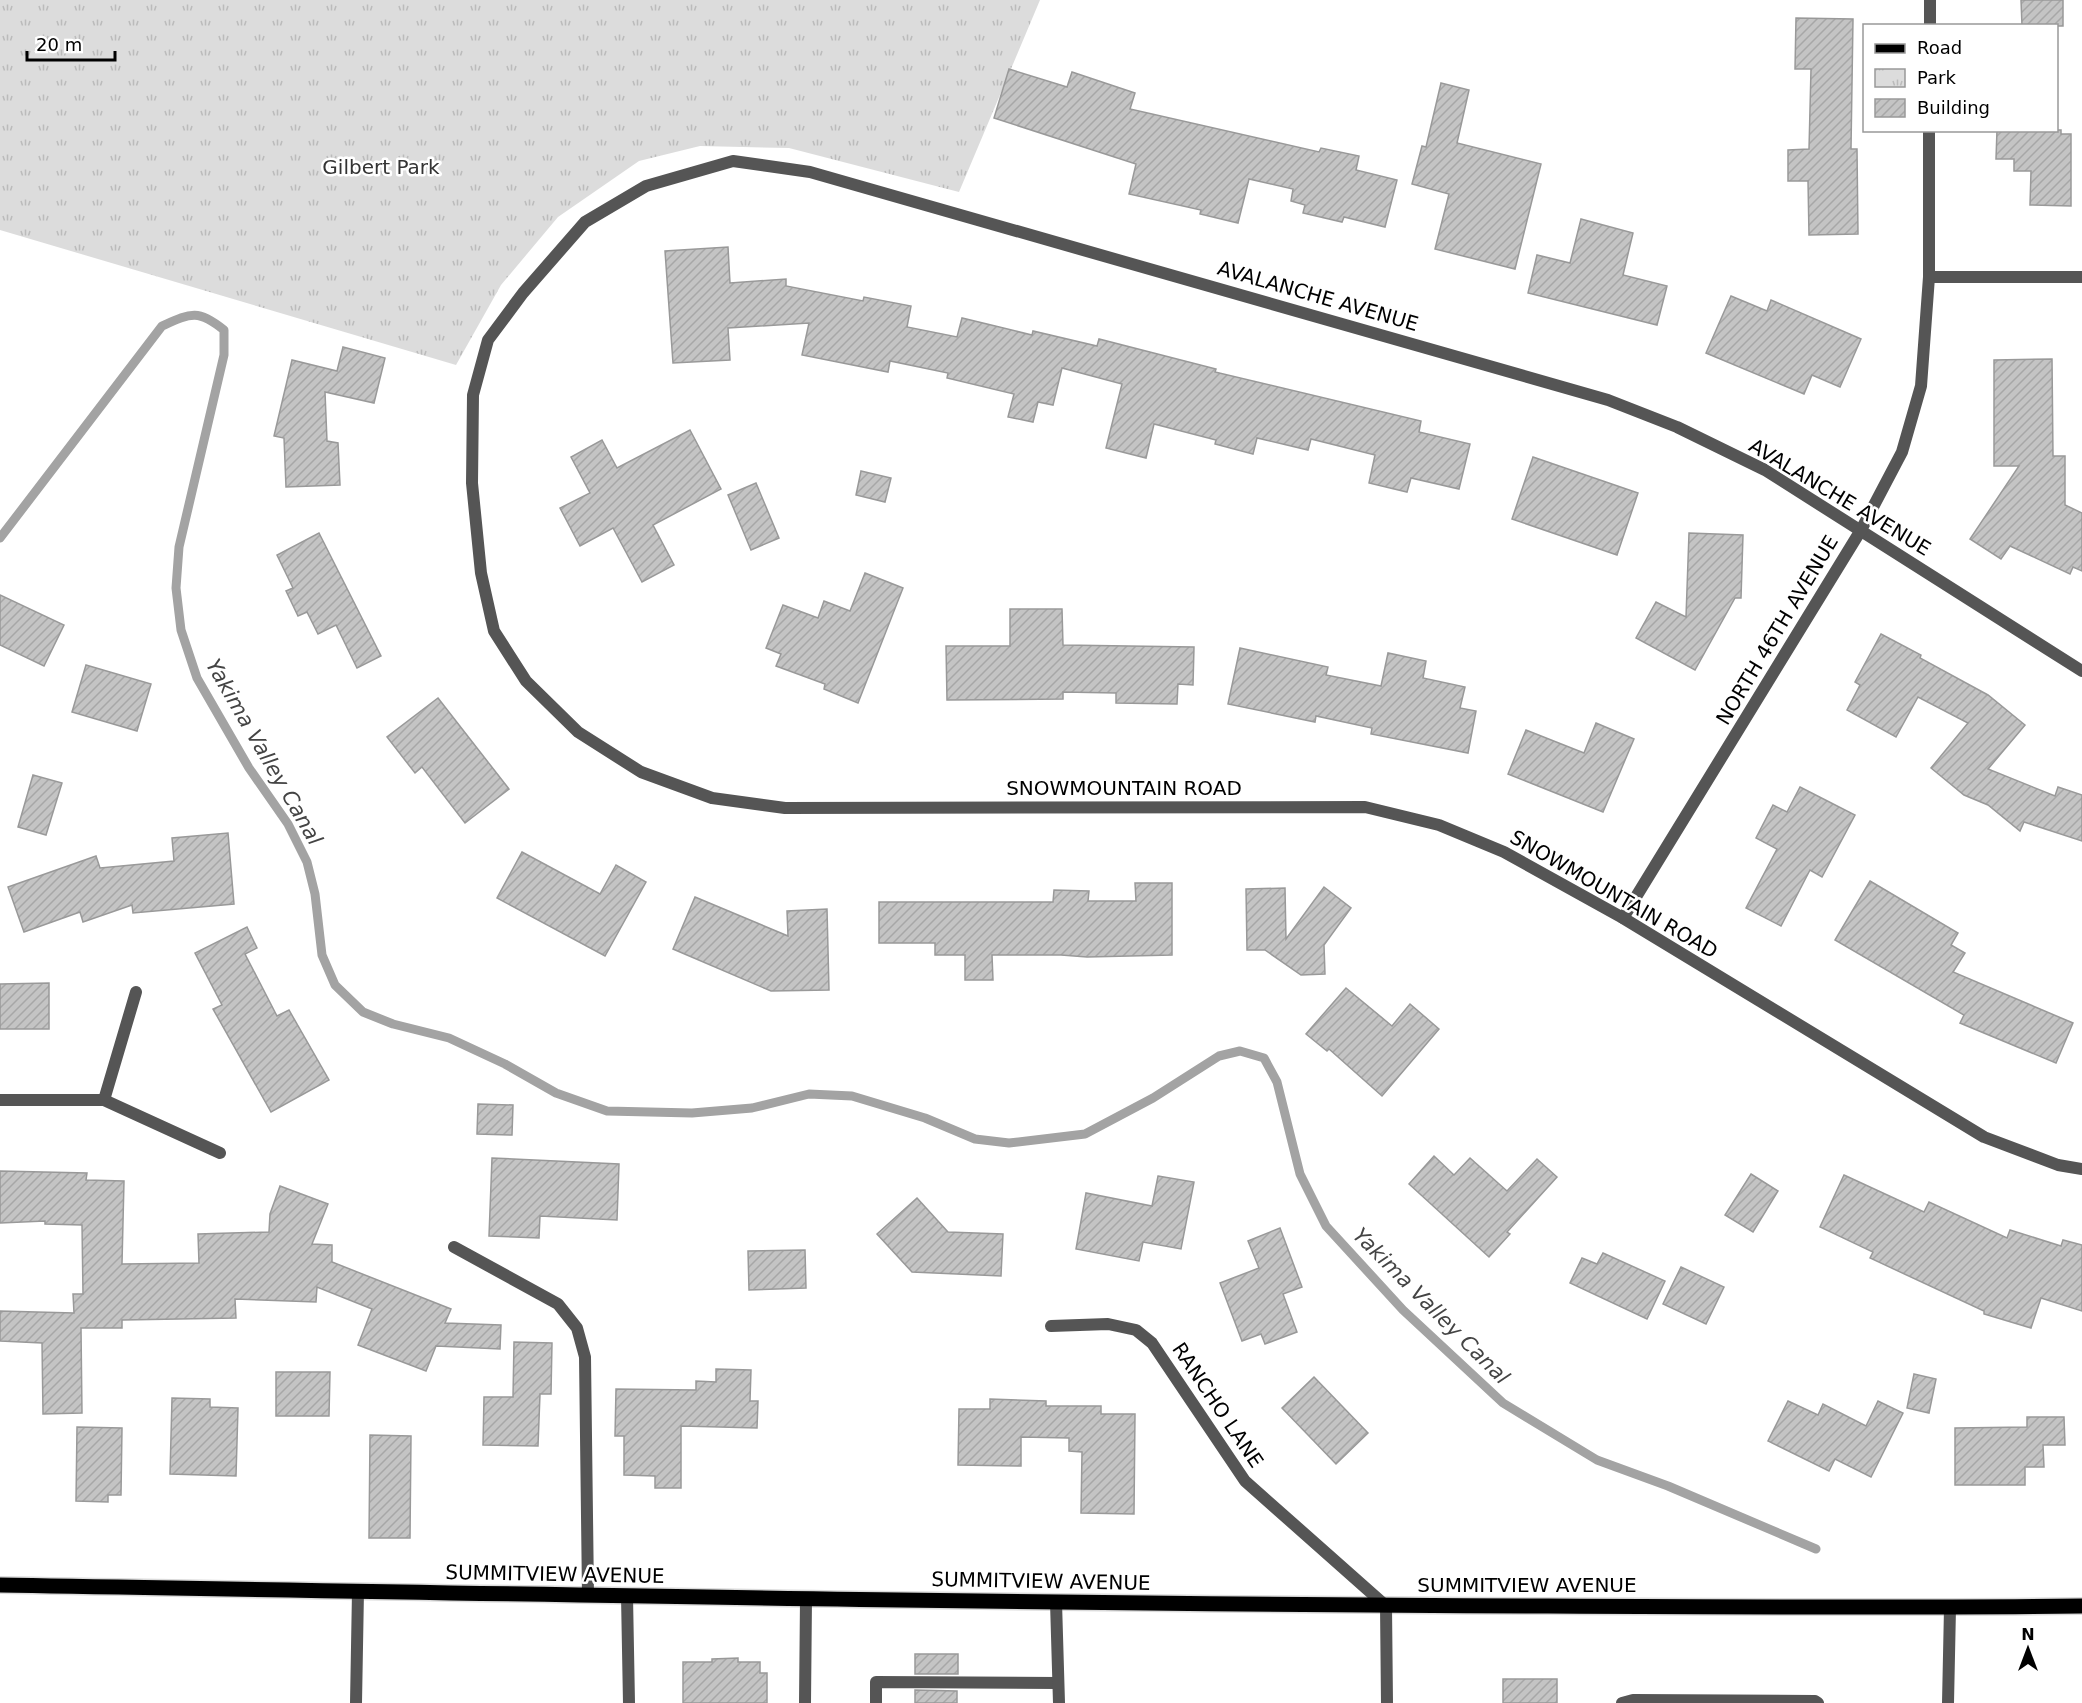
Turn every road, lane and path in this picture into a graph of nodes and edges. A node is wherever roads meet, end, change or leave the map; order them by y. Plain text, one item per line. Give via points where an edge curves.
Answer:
1 (1930, 0) edge
2 (1930, 24) edge
3 (1929, 132) edge
4 (1929, 276) junction
5 (2082, 277) edge
6 (522, 293) joint
7 (1861, 530) junction
8 (2082, 672) edge
9 (1623, 918) junction
10 (136, 992) dead end
11 (0, 1100) edge
12 (104, 1100) junction
13 (220, 1153) dead end
14 (2082, 1169) edge
15 (454, 1247) dead end
16 (1051, 1326) dead end
17 (0, 1585) edge
18 (358, 1592) junction
19 (588, 1595) junction
20 (627, 1596) junction
21 (806, 1599) junction
22 (1056, 1602) junction
23 (1386, 1606) junction
24 (2082, 1606) edge
25 (1950, 1608) junction
26 (1058, 1683) junction
27 (356, 1703) edge
28 (629, 1703) edge
29 (805, 1703) edge
30 (876, 1703) edge
31 (1059, 1703) edge
32 (1387, 1703) edge
33 (1622, 1703) edge
34 (1818, 1703) edge
35 (1948, 1703) edge

1 - 2 street
3 - 4 street, NORTH 46TH AVENUE
4 - 5 street
4 - 7 street, NORTH 46TH AVENUE via 1921,386 1902,452
6 - 7 street, AVALANCHE AVENUE via 585,222 646,186 733,161 810,172 1608,400 1677,427 1765,470
6 - 9 street, SNOWMOUNTAIN ROAD via 488,340 473,395 472,483 481,573 494,631 526,681 578,732 641,772 712,798 785,808 1365,807 1439,825 1504,852
7 - 8 street, AVALANCHE AVENUE
7 - 9 street, NORTH 46TH AVENUE
9 - 14 street, SNOWMOUNTAIN ROAD via 1984,1137 2058,1165
10 - 12 street
11 - 12 street
12 - 13 street
15 - 19 street via 558,1304 577,1328 585,1357
16 - 23 street, RANCHO LANE via 1108,1324 1137,1330 1152,1342 1245,1481
17 - 18 main road, SUMMITVIEW AVENUE
18 - 19 main road, SUMMITVIEW AVENUE
18 - 27 street
19 - 20 main road, SUMMITVIEW AVENUE
20 - 21 main road, SUMMITVIEW AVENUE
20 - 28 street
21 - 22 main road, SUMMITVIEW AVENUE
21 - 29 street
22 - 23 main road, SUMMITVIEW AVENUE
22 - 26 street
23 - 25 main road, SUMMITVIEW AVENUE
23 - 32 street
24 - 25 main road, SUMMITVIEW AVENUE
25 - 35 street
26 - 30 street via 876,1682
26 - 31 street
33 - 34 street

